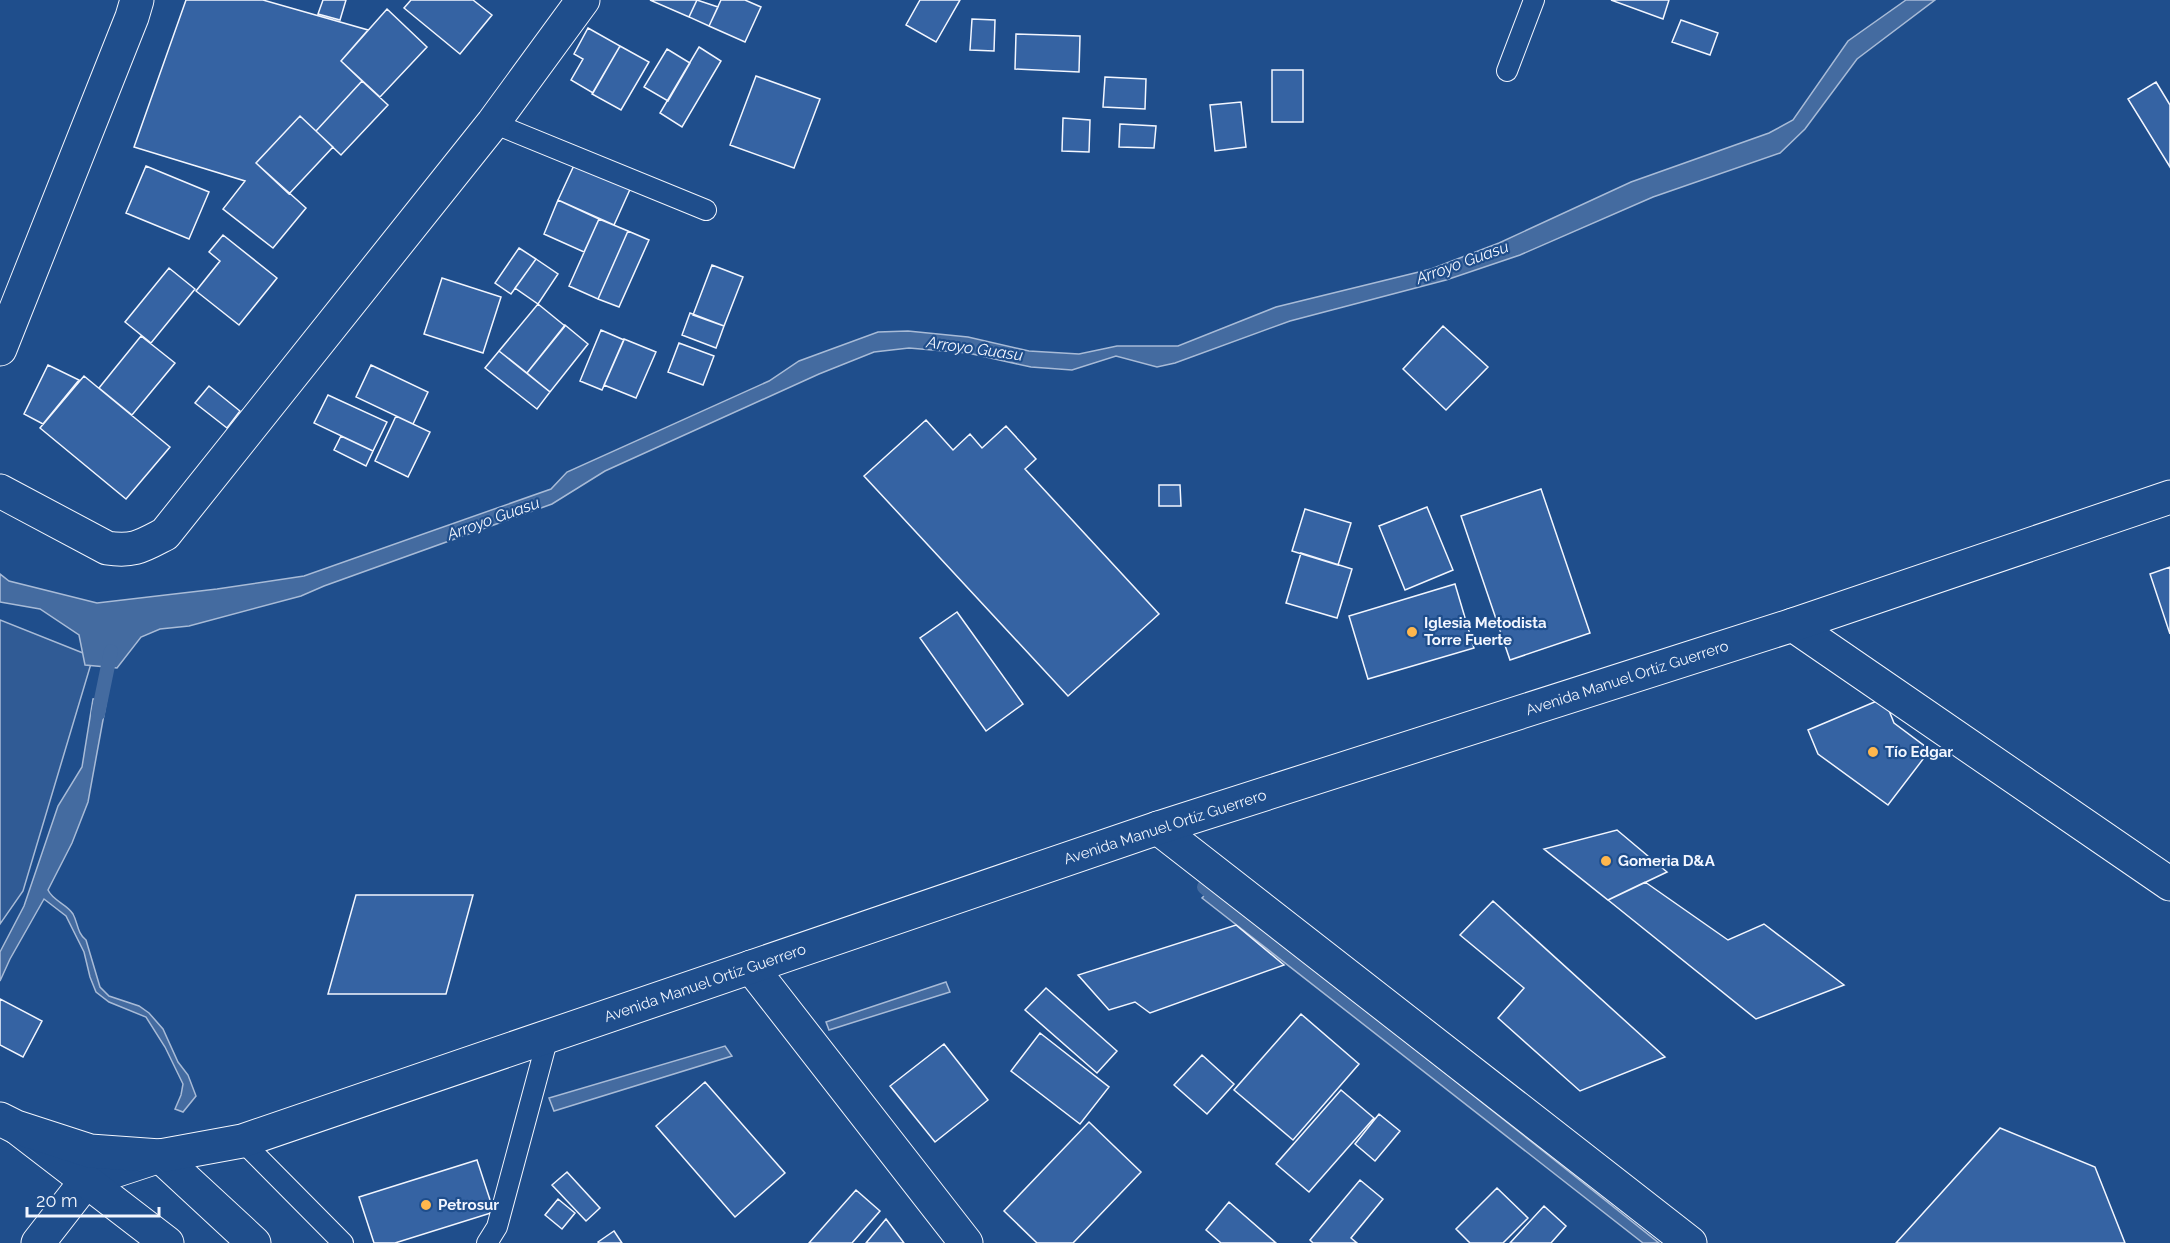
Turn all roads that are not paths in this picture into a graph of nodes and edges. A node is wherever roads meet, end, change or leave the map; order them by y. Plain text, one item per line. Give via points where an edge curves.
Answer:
1 (137, 0) edge
2 (583, 0) edge
3 (1534, 0) edge
4 (1507, 71) dead end
5 (493, 123) junction
6 (706, 210) dead end
7 (0, 349) edge
8 (0, 491) edge
9 (2170, 496) edge
10 (1793, 625) junction
11 (1158, 828) junction
12 (2170, 884) edge
13 (751, 967) junction
14 (548, 1037) junction
15 (8, 1123) edge
16 (242, 1141) junction
17 (160, 1156) junction
18 (87, 1180) junction
19 (38, 1243) edge
20 (167, 1243) edge
21 (254, 1243) edge
22 (343, 1243) edge
23 (487, 1243) edge
24 (966, 1243) edge
25 (1690, 1243) edge

1 - 7 street
2 - 5 street
3 - 4 lane
5 - 6 lane
5 - 8 street via 165,534 126,550 107,548
9 - 10 street, Avenida Manuel Ortíz Guerrero
10 - 11 street, Avenida Manuel Ortíz Guerrero
10 - 12 street
11 - 13 street, Avenida Manuel Ortíz Guerrero
11 - 25 street
13 - 14 street, Avenida Manuel Ortíz Guerrero
13 - 24 street
14 - 16 street, Avenida Manuel Ortíz Guerrero
14 - 23 lane via 497,1227
15 - 17 street via 90,1151
15 - 18 street
16 - 17 street, Avenida Manuel Ortíz Guerrero
16 - 22 lane
17 - 18 street
17 - 21 street
18 - 19 street
18 - 20 street

